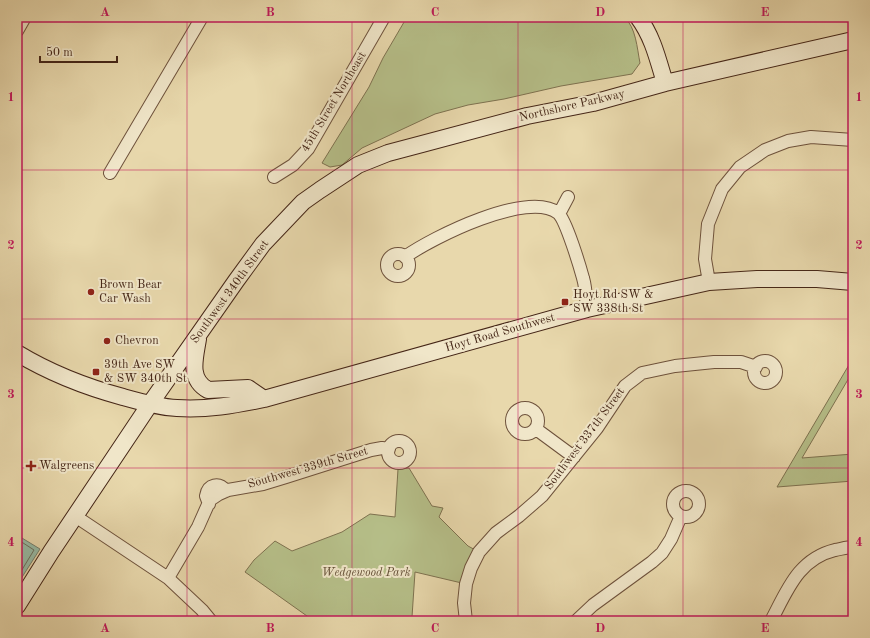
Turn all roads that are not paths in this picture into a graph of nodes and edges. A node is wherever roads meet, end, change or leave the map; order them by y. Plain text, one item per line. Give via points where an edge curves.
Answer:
1 (25, 17) edge
2 (202, 17) edge
3 (384, 17) edge
4 (638, 17) edge
5 (17, 31) edge
6 (853, 40) edge
7 (665, 83) junction
8 (853, 140) edge
9 (110, 173) dead end
10 (274, 178) dead end
11 (568, 197) dead end
12 (303, 202) joint
13 (559, 214) junction
14 (405, 257) dead end
15 (709, 282) junction
16 (853, 282) edge
17 (588, 309) junction
18 (198, 336) junction
19 (17, 353) edge
20 (756, 367) dead end
21 (264, 399) junction
22 (150, 404) junction
23 (536, 429) dead end
24 (389, 449) dead end
25 (574, 456) junction
26 (75, 516) junction
27 (681, 516) dead end
28 (853, 547) edge
29 (168, 578) junction
30 (17, 606) edge
31 (211, 621) edge
32 (466, 621) edge
33 (576, 621) edge
34 (771, 621) edge

1 - 5 street
2 - 9 street
3 - 10 street, 45th Street Northeast via 308,149 293,165
4 - 7 main road via 655,45
6 - 7 main road, Northshore Parkway
7 - 12 main road, Northshore Parkway via 593,103 527,116 388,154 358,165
8 - 15 street via 810,137 788,141 765,150 740,167 722,189 708,224 705,259
11 - 13 street
12 - 18 main road, Southwest 340th Street via 263,244
13 - 14 street via 542,207 527,206 510,210 434,239
13 - 17 street via 574,248
15 - 16 main road, Hoyt Road Southwest via 809,279
15 - 17 main road, Hoyt Road Southwest
17 - 21 main road, Hoyt Road Southwest
18 - 21 main road via 193,370 202,387 208,390 248,388
18 - 22 main road, Southwest 340th Street
19 - 22 main road, Hoyt Road Southwest via 84,385
20 - 25 street, Southwest 337th Street via 741,362 714,362 642,373 625,386 597,428
21 - 22 main road, Hoyt Road Southwest via 212,408 177,408
22 - 26 main road, Southwest 340th Street
23 - 25 street
24 - 29 street, Southwest 339th Street via 371,450 264,484 219,494 210,500 198,527
25 - 32 street, Southwest 337th Street via 542,496 496,533 479,552 466,584
26 - 29 street
26 - 30 main road, Southwest 340th Street
27 - 33 street via 662,553 593,605
28 - 34 street via 827,552 802,568 793,579
29 - 31 street

